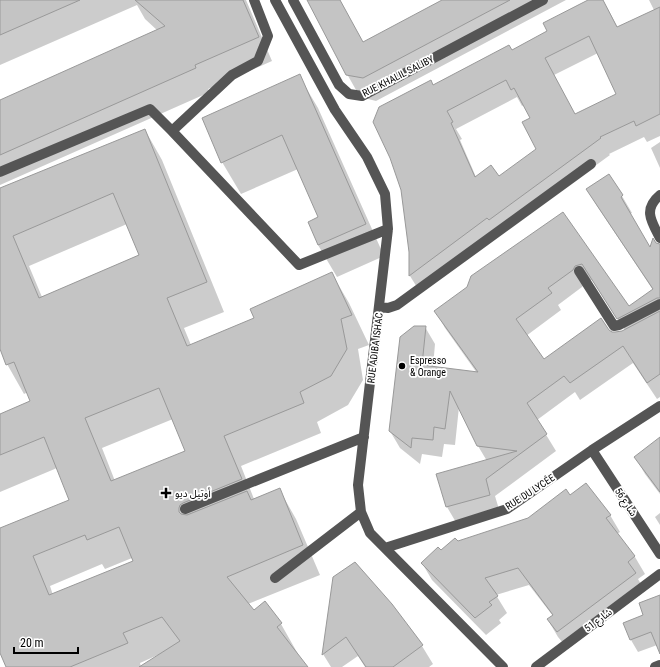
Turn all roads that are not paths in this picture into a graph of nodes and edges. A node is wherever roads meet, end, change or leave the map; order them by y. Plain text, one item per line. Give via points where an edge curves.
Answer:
1 (254, 0) edge
2 (275, 0) edge
3 (293, 0) edge
4 (543, 0) edge
5 (172, 131) junction
6 (591, 164) dead end
7 (0, 172) edge
8 (660, 195) edge
9 (388, 229) junction
10 (660, 238) edge
11 (579, 271) dead end
12 (660, 304) edge
13 (379, 307) junction
14 (660, 406) edge
15 (364, 437) junction
16 (592, 450) junction
17 (185, 509) dead end
18 (360, 512) junction
19 (385, 548) junction
20 (660, 554) edge
21 (660, 574) edge
22 (275, 578) dead end
23 (660, 665) edge
24 (503, 667) edge
25 (536, 667) edge
26 (655, 667) edge

1 - 5 street via 268,36 258,61 232,75
2 - 9 street, RUE ADIBA ISHAC via 335,110 366,157 385,194
3 - 4 street, RUE KHALIL SALIBY via 338,85 349,94 362,96
5 - 7 street via 150,109
5 - 9 street via 299,265
6 - 13 street via 397,305
8 - 10 street via 651,204 649,212
9 - 13 street, RUE ADIBA ISHAC
11 - 12 street via 614,326
13 - 15 street, RUE ADIBA ISHAC
14 - 16 street, RUE DU LYCÉE
15 - 17 street
15 - 18 street, RUE ADIBA ISHAC via 358,485
16 - 19 street, RUE DU LYCÉE via 506,509
16 - 20 street, شارع 56
18 - 19 street, RUE ADIBA ISHAC via 370,533
18 - 22 street
19 - 24 street, RUE ADIBA ISHAC
21 - 25 street, شارع 51
23 - 26 street

